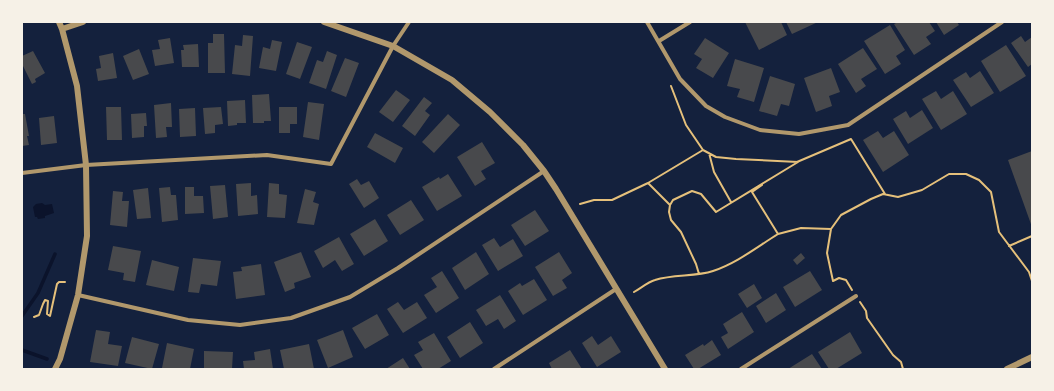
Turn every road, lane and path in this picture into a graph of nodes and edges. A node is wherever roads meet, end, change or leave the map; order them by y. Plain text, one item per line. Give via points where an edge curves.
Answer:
1 (59, 22) edge
2 (83, 22) edge
3 (324, 22) edge
4 (409, 22) edge
5 (647, 22) edge
6 (690, 22) edge
7 (1002, 22) edge
8 (62, 29) junction
9 (659, 41) junction
10 (394, 46) junction
11 (671, 86) dead end
12 (703, 150) junction
13 (708, 153) junction
14 (798, 162) junction
15 (86, 165) junction
16 (544, 171) junction
17 (22, 173) edge
18 (648, 183) junction
19 (885, 194) junction
20 (731, 202) junction
21 (580, 204) dead end
22 (670, 206) junction
23 (831, 228) junction
24 (778, 234) junction
25 (1032, 236) edge
26 (1009, 246) junction
27 (699, 274) junction
28 (1032, 281) edge
29 (65, 282) dead end
30 (616, 289) junction
31 (634, 292) dead end
32 (78, 295) junction
33 (856, 296) junction
34 (34, 317) dead end
35 (1032, 357) edge
36 (55, 369) edge
37 (494, 369) edge
38 (665, 369) edge
39 (741, 369) edge
40 (903, 369) edge
41 (1007, 369) edge

1 - 8 street
2 - 8 street
3 - 10 street
4 - 10 street
5 - 9 street
6 - 9 street
7 - 9 street via 848,125 799,134 760,130 725,117 706,106 680,79
8 - 15 street via 78,86
10 - 15 street via 331,164 267,156
10 - 16 street via 452,80 490,112 523,145
11 - 12 path via 686,125
12 - 13 path
12 - 18 path
13 - 14 path via 716,157 736,159
13 - 20 path via 714,172
14 - 19 path via 851,139
14 - 20 path
14 - 24 path via 752,192
15 - 17 street
15 - 32 street via 87,236
16 - 30 street
16 - 32 street via 350,297 291,318 240,325 188,320
18 - 21 path via 612,200 594,200
18 - 22 path
19 - 23 path via 841,215
19 - 26 path via 898,197 922,190 950,174 966,174 979,180 991,192 1000,232
20 - 22 path via 716,212 701,194 692,191 673,200
22 - 27 path via 671,220 681,232
23 - 24 path via 801,228
23 - 33 path via 827,253 833,281 839,278 846,280
24 - 27 path via 729,264
25 - 26 path
26 - 28 path via 1029,272
27 - 31 path via 654,280
29 - 34 path via 57,284 50,316 47,314 46,300 39,315
30 - 37 street
30 - 38 street
32 - 36 street
33 - 39 street
33 - 40 path via 866,311 867,318 893,355 901,362
35 - 41 street

